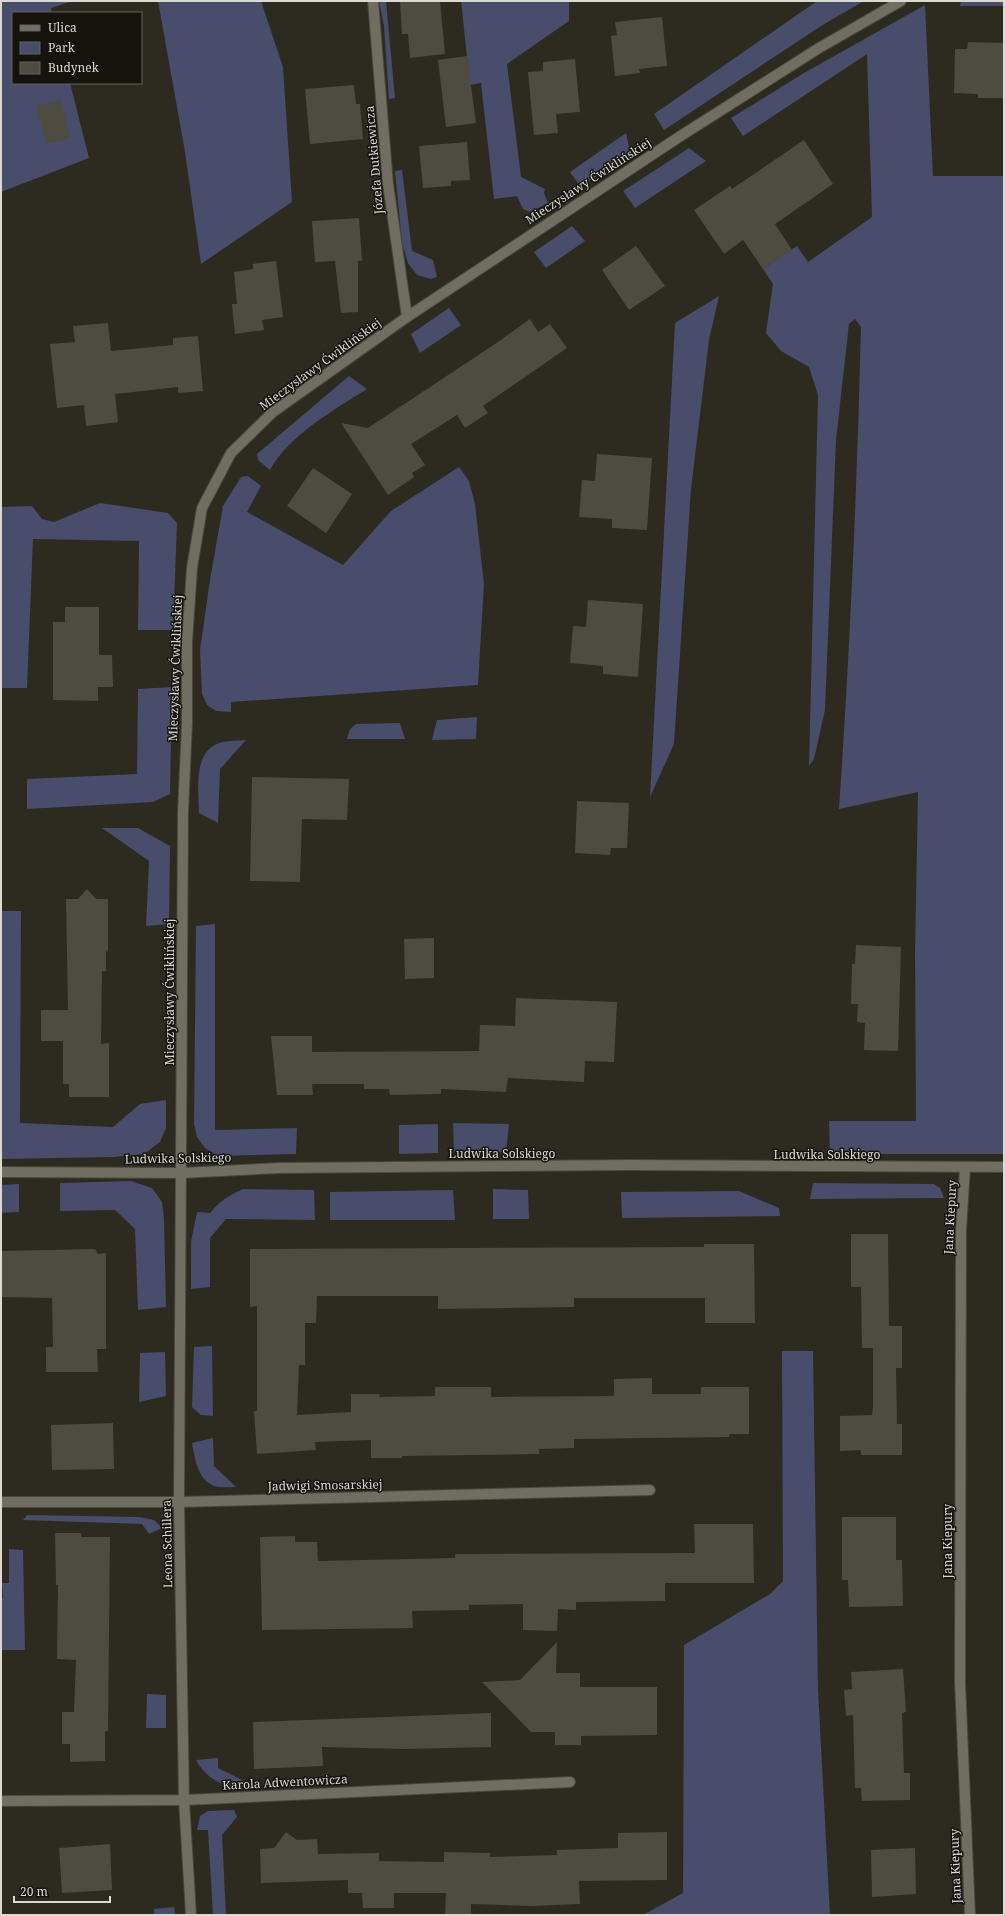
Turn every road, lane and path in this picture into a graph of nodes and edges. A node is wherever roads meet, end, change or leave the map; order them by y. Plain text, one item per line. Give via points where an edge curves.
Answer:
1 (373, 1) edge
2 (901, 1) edge
3 (407, 317) junction
4 (1004, 1167) edge
5 (965, 1168) junction
6 (1, 1172) edge
7 (181, 1173) junction
8 (650, 1490) dead end
9 (1, 1502) edge
10 (179, 1502) junction
11 (570, 1782) dead end
12 (184, 1800) junction
13 (1, 1801) edge
14 (191, 1915) edge
15 (970, 1915) edge

1 - 3 street, Józefa Dutkiewicza via 388,184
2 - 3 street, Mieczysławy Ćwiklińskiej via 819,48 679,137
3 - 7 street, Mieczysławy Ćwiklińskiej via 272,412 231,453 202,508 192,568 187,642 183,812
4 - 5 street, Ludwika Solskiego
5 - 7 street, Ludwika Solskiego via 278,1168
5 - 15 street, Jana Kiepury via 961,1230 960,1682
6 - 7 street, Ludwika Solskiego
7 - 10 street, Leona Schillera
8 - 10 street, Jadwigi Smosarskiej
9 - 10 street, Jadwigi Smosarskiej
10 - 12 street, Leona Schillera
11 - 12 street, Karola Adwentowicza
12 - 13 street, Karola Adwentowicza
12 - 14 street, Leona Schillera

